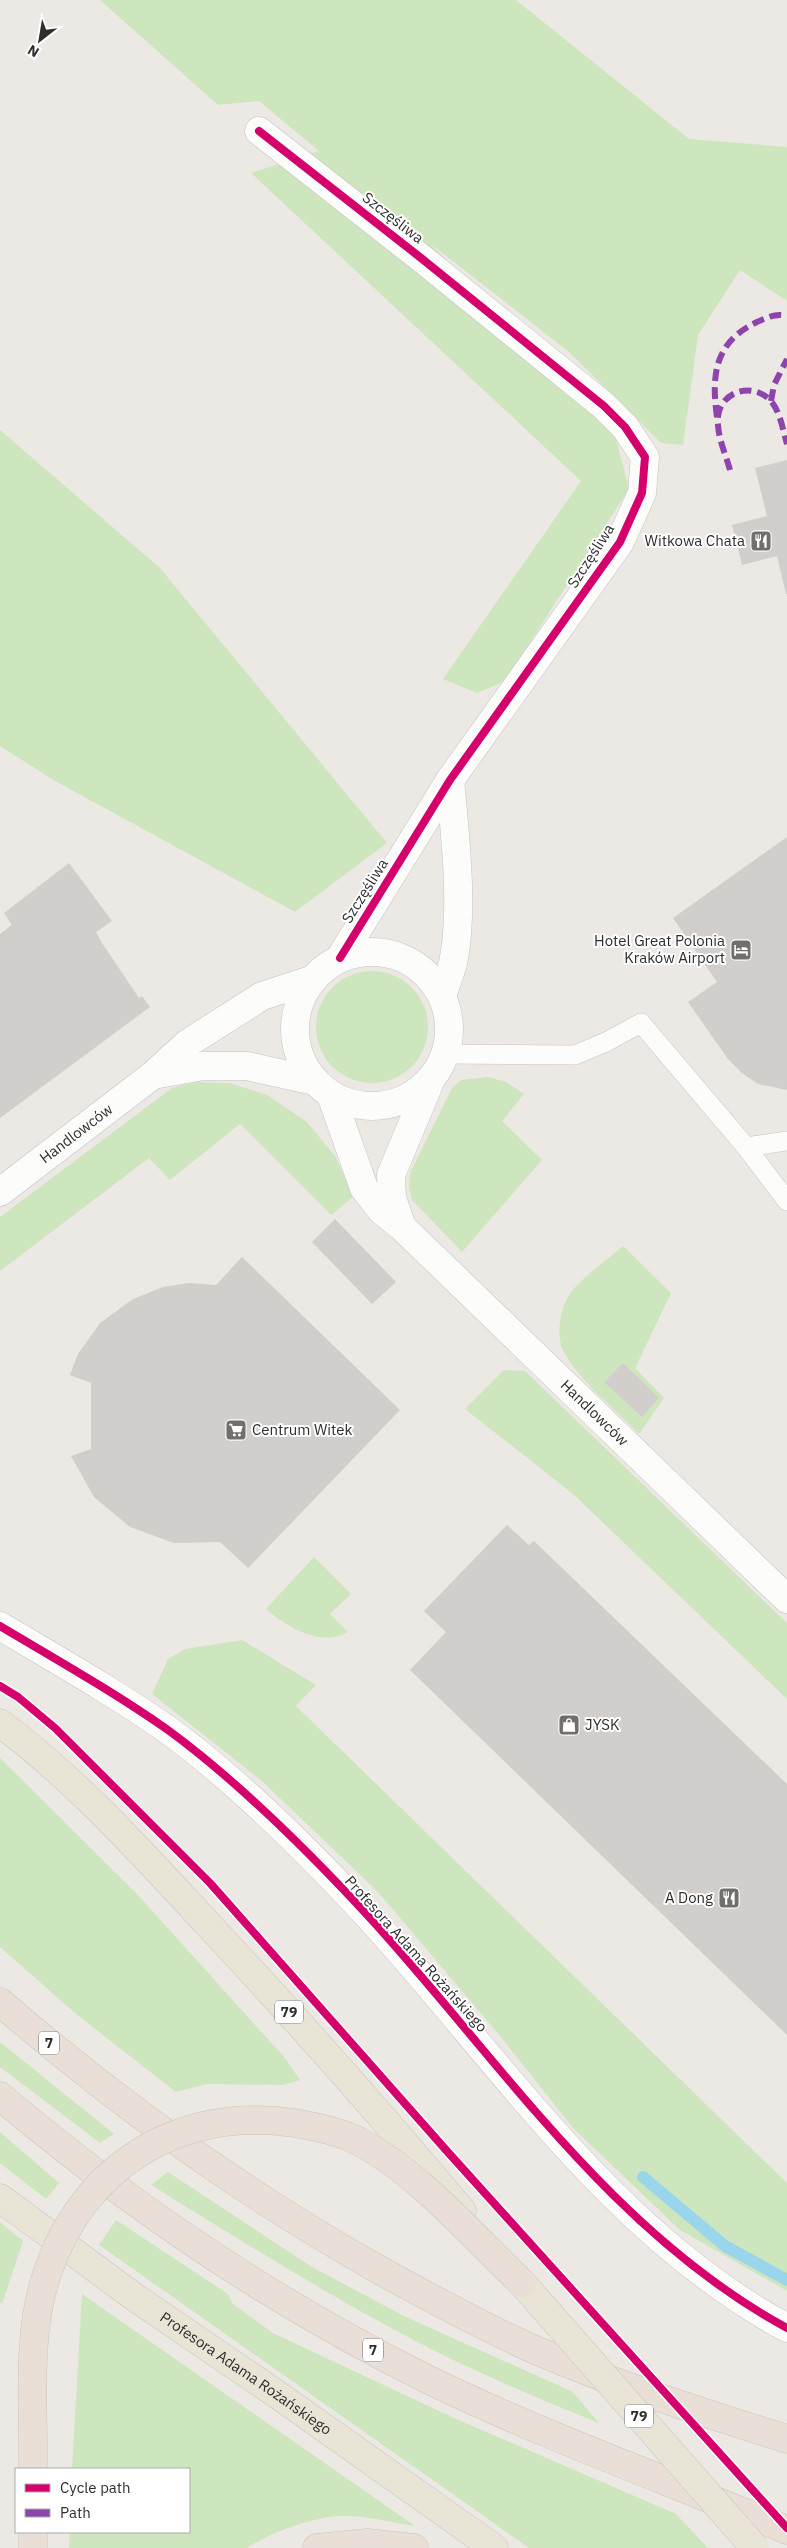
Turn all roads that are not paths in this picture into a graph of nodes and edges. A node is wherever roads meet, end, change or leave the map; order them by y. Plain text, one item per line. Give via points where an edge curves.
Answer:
1 (259, 131) dead end
2 (450, 780) junction
3 (340, 958) junction
4 (310, 980) junction
5 (442, 995) junction
6 (445, 1054) junction
7 (153, 1075) junction
8 (432, 1078) junction
9 (323, 1088) junction
10 (787, 1141) edge
11 (746, 1148) junction
12 (0, 1192) edge
13 (787, 1202) edge
14 (402, 1227) junction
15 (787, 1599) edge
16 (0, 1626) edge
17 (0, 1723) edge
18 (0, 2002) edge
19 (0, 2096) edge
20 (0, 2198) edge
21 (522, 2283) junction
22 (787, 2328) edge
23 (787, 2439) edge
24 (33, 2468) edge
25 (787, 2530) edge
26 (33, 2533) edge
27 (32, 2548) edge
28 (317, 2548) edge
29 (414, 2548) edge
30 (494, 2548) edge
31 (755, 2548) edge

1 - 2 street, Szczęśliwa via 604,406 645,456 642,493 620,542
2 - 3 street, Szczęśliwa
2 - 5 street via 456,841 457,930 453,963
3 - 4 street
3 - 5 street via 362,951 387,952 409,961 428,975
4 - 7 street, Handlowców via 262,996 188,1042
4 - 9 street via 295,1012 294,1036 300,1060
5 - 6 street via 448,1014 449,1035
6 - 8 street
6 - 11 lane via 575,1056 641,1023
7 - 9 street, Handlowców via 203,1066 247,1066
7 - 12 street, Handlowców
8 - 9 street via 415,1093 395,1103 374,1106 352,1104
8 - 14 street, Handlowców via 391,1175 392,1198
9 - 14 street, Handlowców via 364,1188 381,1210
10 - 11 lane
11 - 13 lane
14 - 15 street, Handlowców
16 - 22 street, Profesora Adama Rożańskiego via 110,1690 233,1782 370,1918 596,2180 652,2233 700,2272 751,2308
17 - 21 main road, 79, bridge via 41,1754 160,1872 393,2128
18 - 23 highway, 7 via 121,2102 224,2176 314,2233 412,2288 533,2349 629,2388
19 - 25 highway, 7 via 43,2133 152,2214 255,2283 347,2337 427,2379 554,2436
20 - 30 main road, Profesora Adama Rożańskiego via 133,2296
21 - 24 highway, bridge via 395,2165 351,2138 319,2127 283,2122 224,2120 197,2127 150,2146 124,2162 100,2183 62,2238 46,2274 38,2310
21 - 31 main road, 79, bridge
26 - 27 highway
28 - 29 highway via 366,2543

